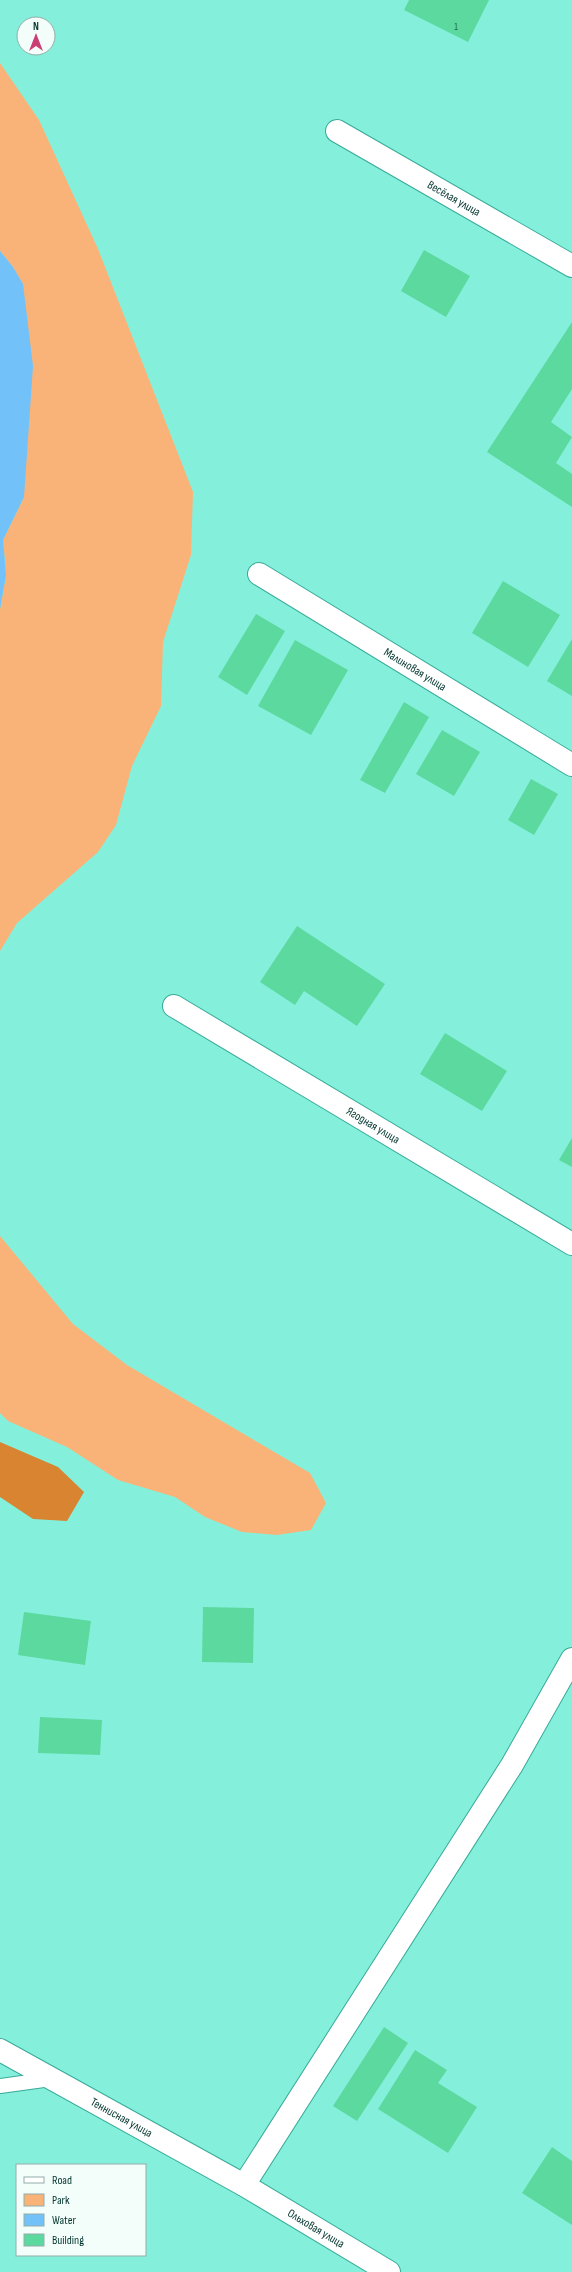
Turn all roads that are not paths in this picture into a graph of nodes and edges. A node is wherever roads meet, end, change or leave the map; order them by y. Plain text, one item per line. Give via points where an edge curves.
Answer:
1 (337, 131) dead end
2 (572, 266) edge
3 (259, 574) dead end
4 (572, 765) edge
5 (174, 1006) dead end
6 (572, 1244) edge
7 (572, 1659) edge
8 (0, 2050) edge
9 (51, 2079) junction
10 (0, 2086) edge
11 (244, 2185) junction
12 (389, 2272) edge

1 - 2 street, Весёлая улица
3 - 4 street, Малиновая улица
5 - 6 street, Ягодная улица
7 - 11 street via 512,1765
8 - 9 street, Теннисная улица
9 - 10 lane
9 - 11 street, Теннисная улица
11 - 12 street, Ольховая улица

